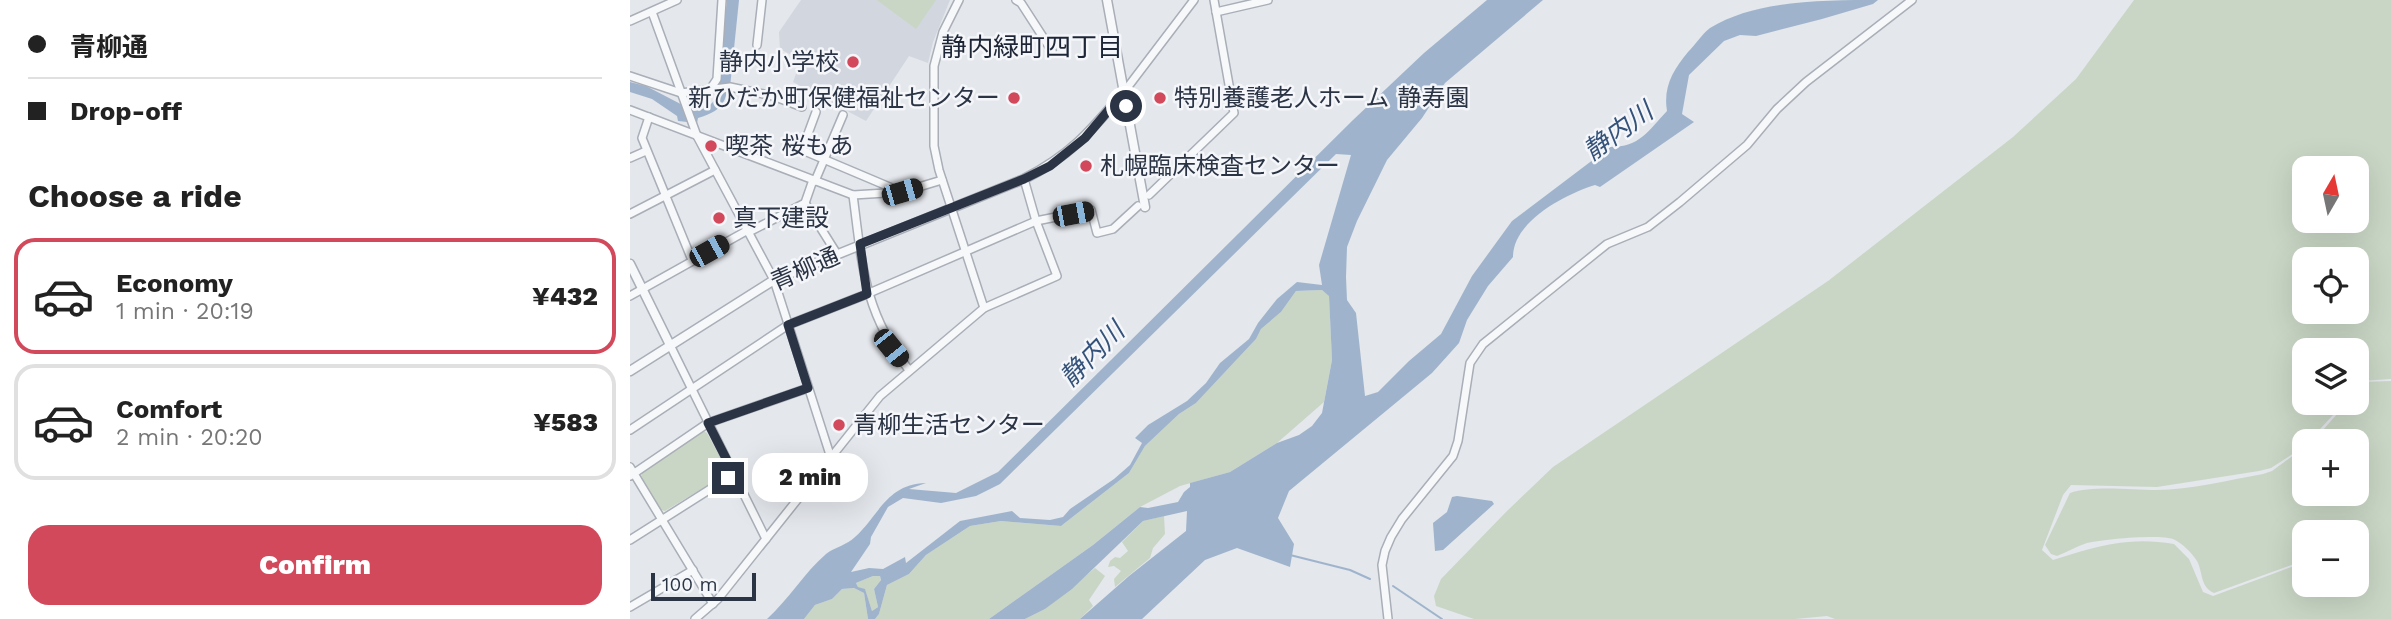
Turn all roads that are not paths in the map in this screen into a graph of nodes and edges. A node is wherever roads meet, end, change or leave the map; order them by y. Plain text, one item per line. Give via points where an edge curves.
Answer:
1 (677, 0) edge
2 (722, 0) edge
3 (762, 0) edge
4 (959, 0) edge
5 (1107, 0) edge
6 (1194, 0) edge
7 (1214, 0) edge
8 (1268, 0) edge
9 (1912, 0) edge
10 (1021, 1) edge
11 (652, 12) junction
12 (1216, 12) junction
13 (630, 21) edge
14 (757, 44) dead end
15 (1052, 51) dead end
16 (630, 76) edge
17 (714, 88) junction
18 (1124, 92) junction
19 (682, 97) junction
20 (802, 107) dead end
21 (630, 110) edge
22 (816, 112) dead end
23 (843, 116) dead end
24 (649, 117) junction
25 (697, 136) junction
26 (646, 151) junction
27 (630, 158) edge
28 (824, 158) junction
29 (715, 170) junction
30 (1024, 179) junction
31 (814, 180) junction
32 (942, 180) junction
33 (902, 192) junction
34 (853, 195) junction
35 (1149, 195) dead end
36 (665, 196) junction
37 (805, 203) junction
38 (1142, 206) joint
39 (952, 207) junction
40 (630, 214) edge
41 (1036, 221) junction
42 (748, 231) junction
43 (860, 244) junction
44 (965, 251) junction
45 (837, 254) junction
46 (692, 260) junction
47 (630, 264) edge
48 (774, 280) junction
49 (641, 290) junction
50 (867, 294) junction
51 (630, 296) edge
52 (984, 308) junction
53 (788, 325) junction
54 (670, 345) junction
55 (909, 370) junction
56 (630, 371) edge
57 (808, 388) junction
58 (691, 389) junction
59 (708, 423) junction
60 (630, 430) edge
61 (831, 458) junction
62 (631, 473) edge
63 (734, 474) junction
64 (662, 520) junction
65 (766, 539) junction
66 (630, 540) edge
67 (693, 570) junction
68 (713, 604) junction
69 (630, 607) edge
70 (695, 619) edge
71 (1388, 619) edge

1 - 11 street
2 - 17 street
3 - 14 street
4 - 32 street via 943,32 933,74 934,146
5 - 18 street
6 - 18 street
7 - 12 street
8 - 12 street
9 - 71 street via 1806,82 1777,108 1748,145 1648,228 1607,244 1483,344 1470,363 1453,456 1402,519 1385,551 1382,565
10 - 15 street
11 - 13 street
11 - 19 street
12 - 35 street via 1234,113
16 - 19 street
17 - 19 street
17 - 20 street via 773,96
18 - 30 street, 青柳通 via 1085,138 1050,166
18 - 38 street
19 - 25 street
21 - 24 street
22 - 28 street via 802,150
23 - 28 street
24 - 25 street
24 - 26 street via 642,138
25 - 29 street
25 - 31 street
26 - 27 street
26 - 36 street
28 - 31 street
28 - 33 street
29 - 36 street
29 - 42 street
30 - 39 street, 青柳通
30 - 41 street
31 - 34 street
31 - 37 street
32 - 33 street
32 - 39 street
33 - 34 street
34 - 43 street
36 - 40 street
36 - 46 street
37 - 42 street
37 - 45 street
38 - 41 street via 1113,229 1097,233 1091,211
39 - 43 street, 青柳通
39 - 44 street
41 - 44 street
41 - 52 street via 1056,276
42 - 46 street
42 - 48 street
43 - 45 street, 青柳通
43 - 50 street
44 - 50 street
44 - 52 street
45 - 48 street, 青柳通
46 - 49 street
47 - 49 street
48 - 53 street
48 - 54 street, 青柳通
49 - 51 street
49 - 54 street
50 - 53 street
50 - 55 street via 883,334
52 - 55 street
53 - 57 street
53 - 58 street
54 - 56 street, 青柳通
54 - 58 street
55 - 61 street via 880,396
57 - 59 street
57 - 61 street
58 - 59 street
58 - 60 street
59 - 62 street
59 - 63 street
61 - 65 street
62 - 64 street
63 - 64 street
63 - 65 street
64 - 66 street
64 - 67 street
65 - 68 street
67 - 68 street
67 - 69 street
68 - 70 street

